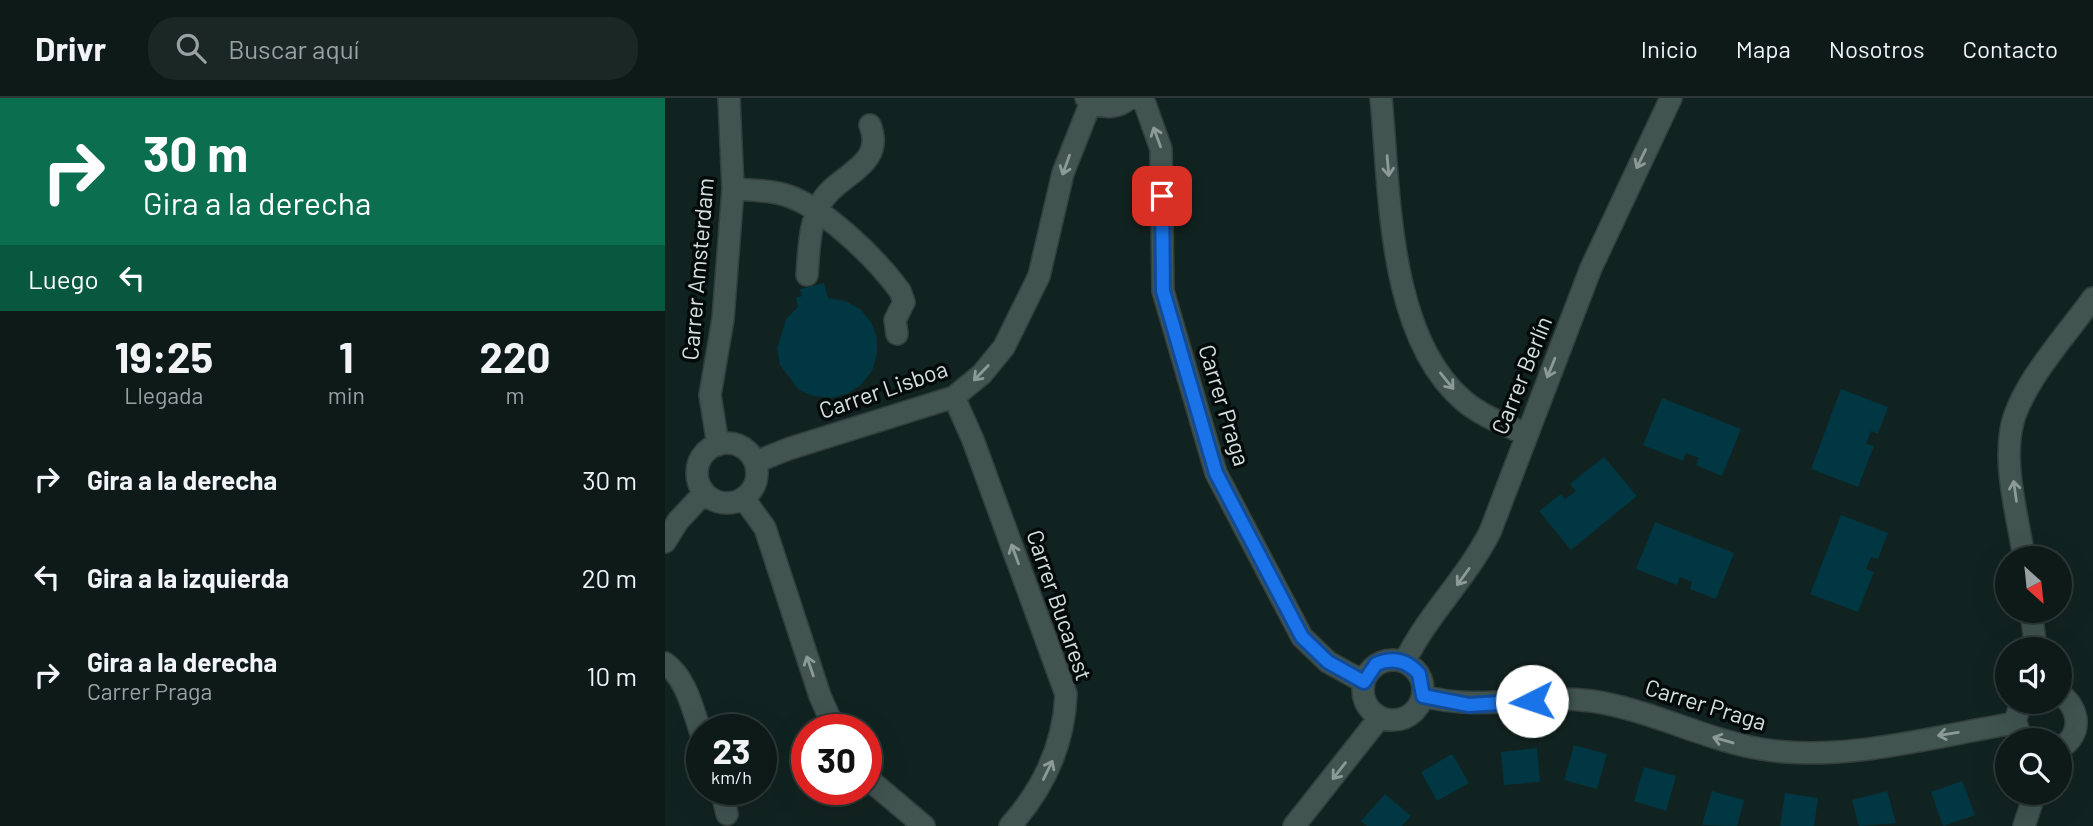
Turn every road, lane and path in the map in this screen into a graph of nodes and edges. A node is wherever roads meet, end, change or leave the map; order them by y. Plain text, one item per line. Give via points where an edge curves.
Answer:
1 (729, 98) edge
2 (1130, 98) edge
3 (1139, 98) edge
4 (1381, 98) edge
5 (1671, 98) edge
6 (1088, 100) edge
7 (870, 125) dead end
8 (733, 189) junction
9 (817, 211) junction
10 (807, 275) dead end
11 (2093, 298) edge
12 (897, 334) dead end
13 (954, 397) junction
14 (1525, 434) junction
15 (717, 445) junction
16 (756, 463) junction
17 (704, 493) junction
18 (744, 499) junction
19 (665, 542) edge
20 (2022, 546) edge
21 (1405, 661) junction
22 (665, 663) edge
23 (1364, 682) junction
24 (1423, 696) junction
25 (2072, 705) edge
26 (694, 714) edge
27 (829, 714) edge
28 (1380, 717) junction
29 (1995, 735) edge
30 (2072, 737) edge
31 (882, 791) edge
32 (725, 805) edge
33 (2031, 805) edge
34 (727, 814) dead end
35 (924, 826) edge
36 (1010, 826) edge
37 (1294, 826) edge
38 (2024, 826) edge

1 - 8 street, Carrer Amsterdam
2 - 6 street via 1112,107
23 -> 3 street, Carrer Praga via 1328,662 1302,637 1216,473 1163,291 1161,149
4 -> 14 street via 1395,259 1402,290 1428,353 1463,400
5 -> 14 street, Carrer Berlín via 1591,268
6 -> 13 street, Carrer Lisboa via 1063,173 1039,276 1023,312 1004,347 982,374
7 - 9 street via 873,147 866,160 825,197
8 - 9 street via 784,194
8 - 15 street, Carrer Amsterdam via 724,309 710,395
9 - 10 street
9 - 12 street via 900,290 904,302 894,320
20 -> 11 street via 2009,451 2011,428 2026,392
13 - 16 street, Carrer Lisboa
36 -> 13 street, Carrer Bucarest via 1036,794 1059,747 1066,694
14 -> 21 street, Carrer Berlín via 1480,551 1417,637
15 - 16 street via 744,447
15 - 17 street via 707,451 698,467
16 - 18 street via 756,483
17 - 18 street via 724,504
17 - 19 street
27 -> 18 street via 765,528
21 - 23 street via 1376,664
21 - 24 street via 1419,674
22 - 26 street via 674,669
23 - 28 street via 1364,699
24 - 28 street via 1405,718
29 -> 24 street, Carrer Praga via 1831,753 1780,751 1744,746 1590,701 1469,705
25 - 30 street via 2077,717
28 -> 37 street
31 - 35 street
32 - 34 street
33 - 38 street

